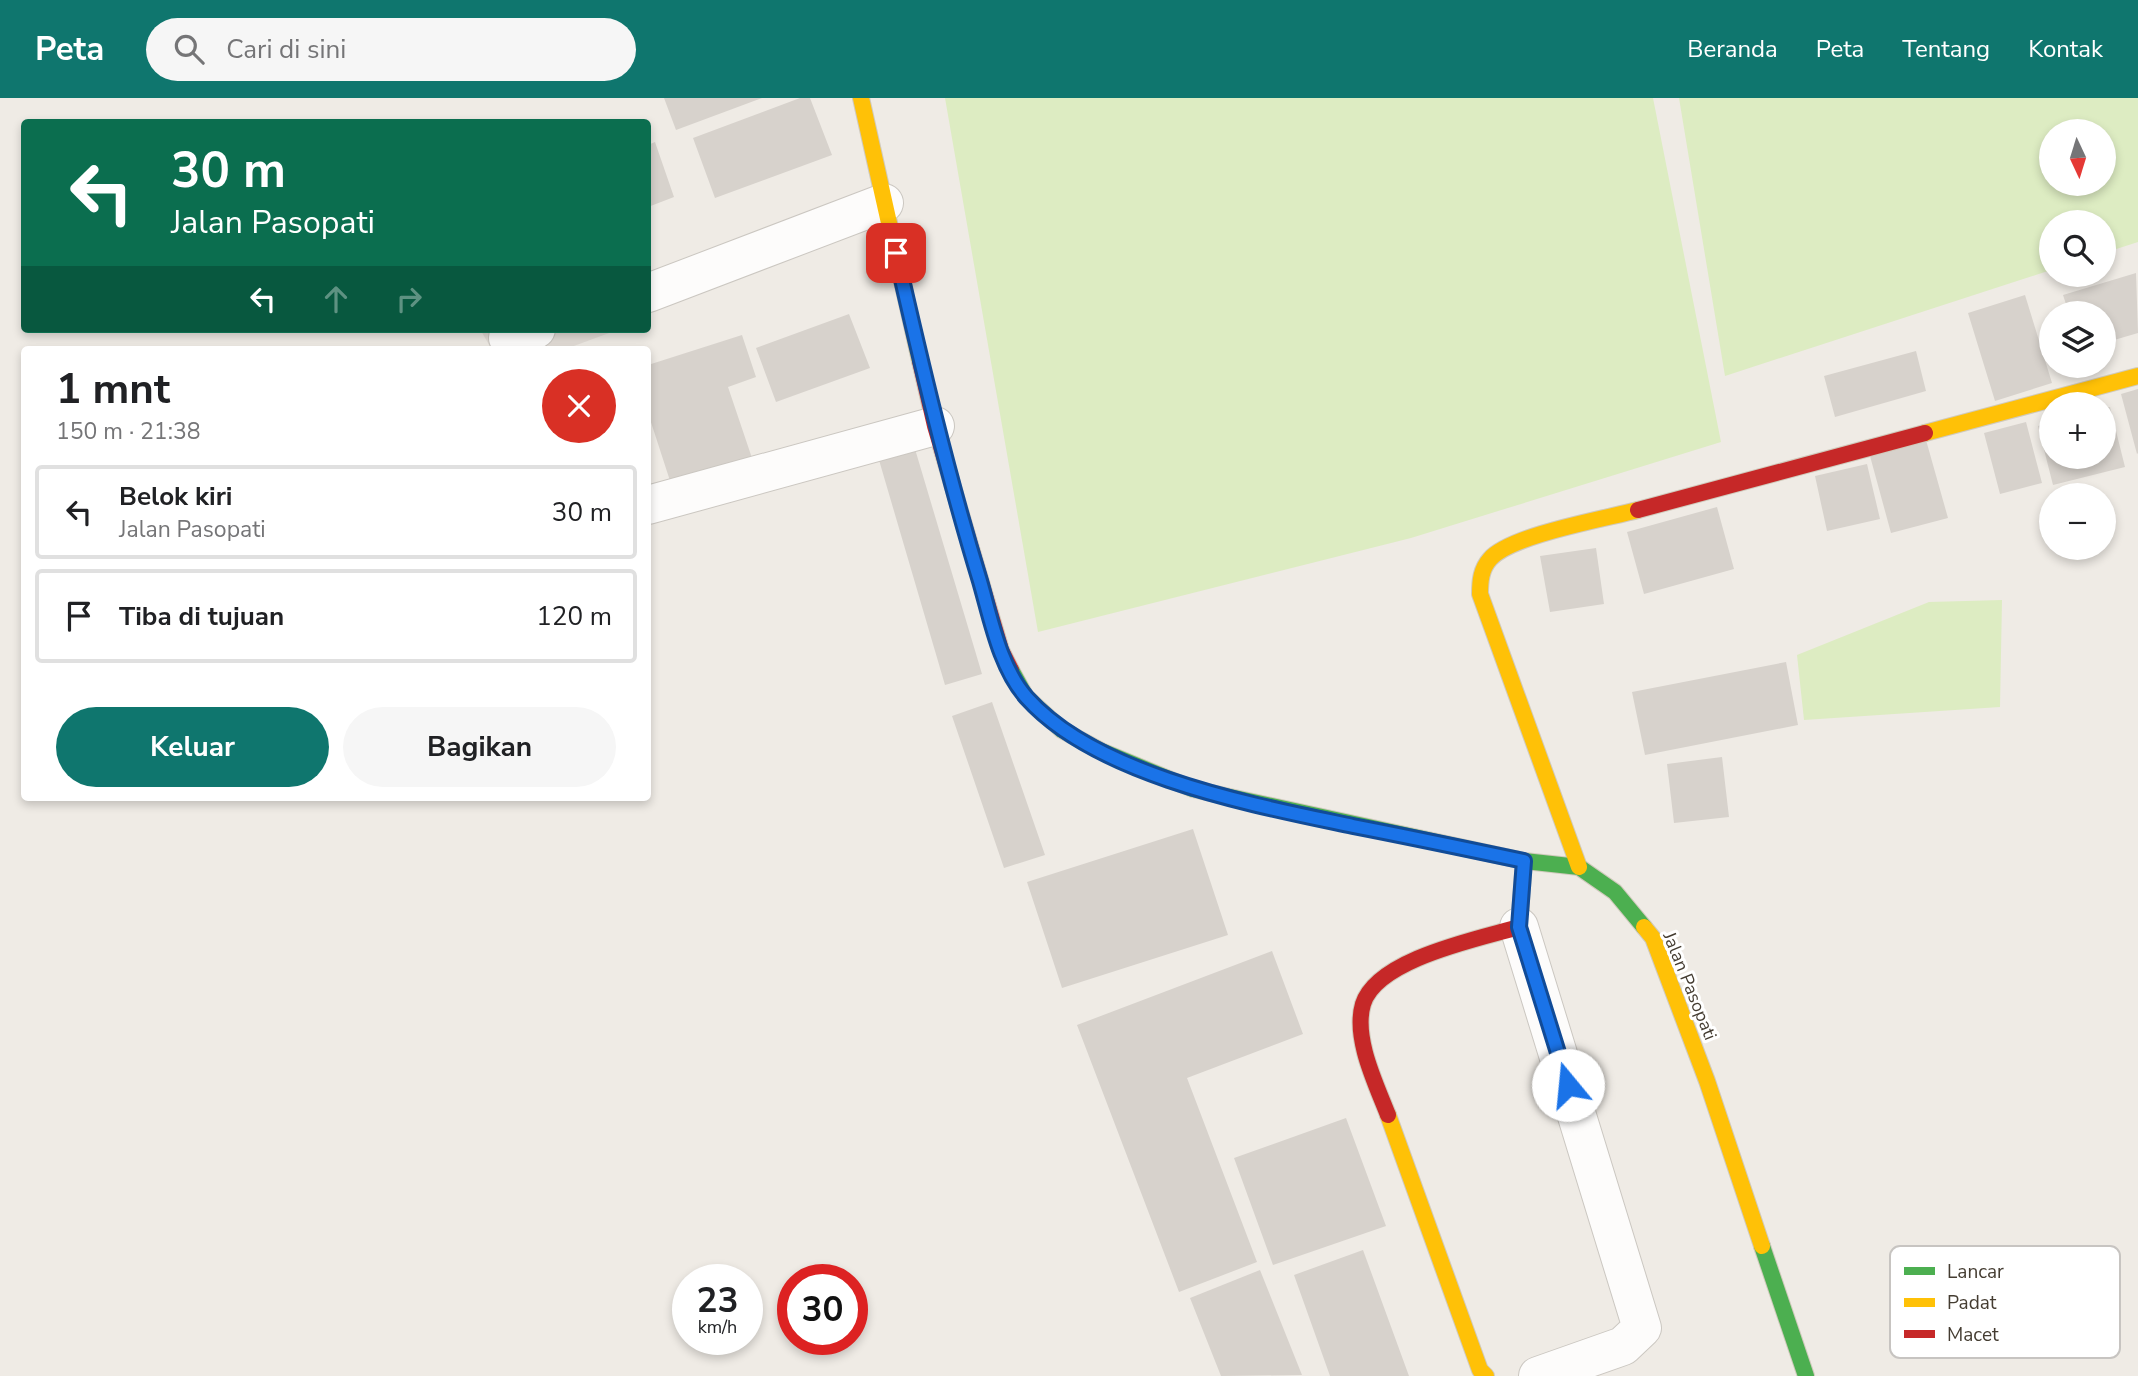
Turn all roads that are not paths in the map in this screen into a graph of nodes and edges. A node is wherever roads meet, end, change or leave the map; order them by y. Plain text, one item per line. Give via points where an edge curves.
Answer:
1 (862, 98) edge
2 (884, 203) junction
3 (651, 292) edge
4 (2138, 376) edge
5 (935, 426) junction
6 (651, 504) edge
7 (1524, 861) junction
8 (1579, 867) junction
9 (1519, 927) junction
10 (1486, 1376) edge
11 (1538, 1376) edge
12 (1806, 1376) edge

1 - 2 street, Jalan Pasopati
2 - 3 street
2 - 5 street, Jalan Pasopati
4 - 8 street via 1496,552 1480,572 1480,594
5 - 6 street
5 - 7 street, Jalan Pasopati via 1001,650 1026,697 1062,730 1193,789
7 - 8 street, Jalan Pasopati
7 - 9 street
8 - 12 street, Jalan Pasopati via 1615,892 1653,938 1707,1081
9 - 10 street via 1401,965 1378,982 1363,1002 1362,1035 1374,1080
9 - 11 street via 1642,1328 1623,1346

